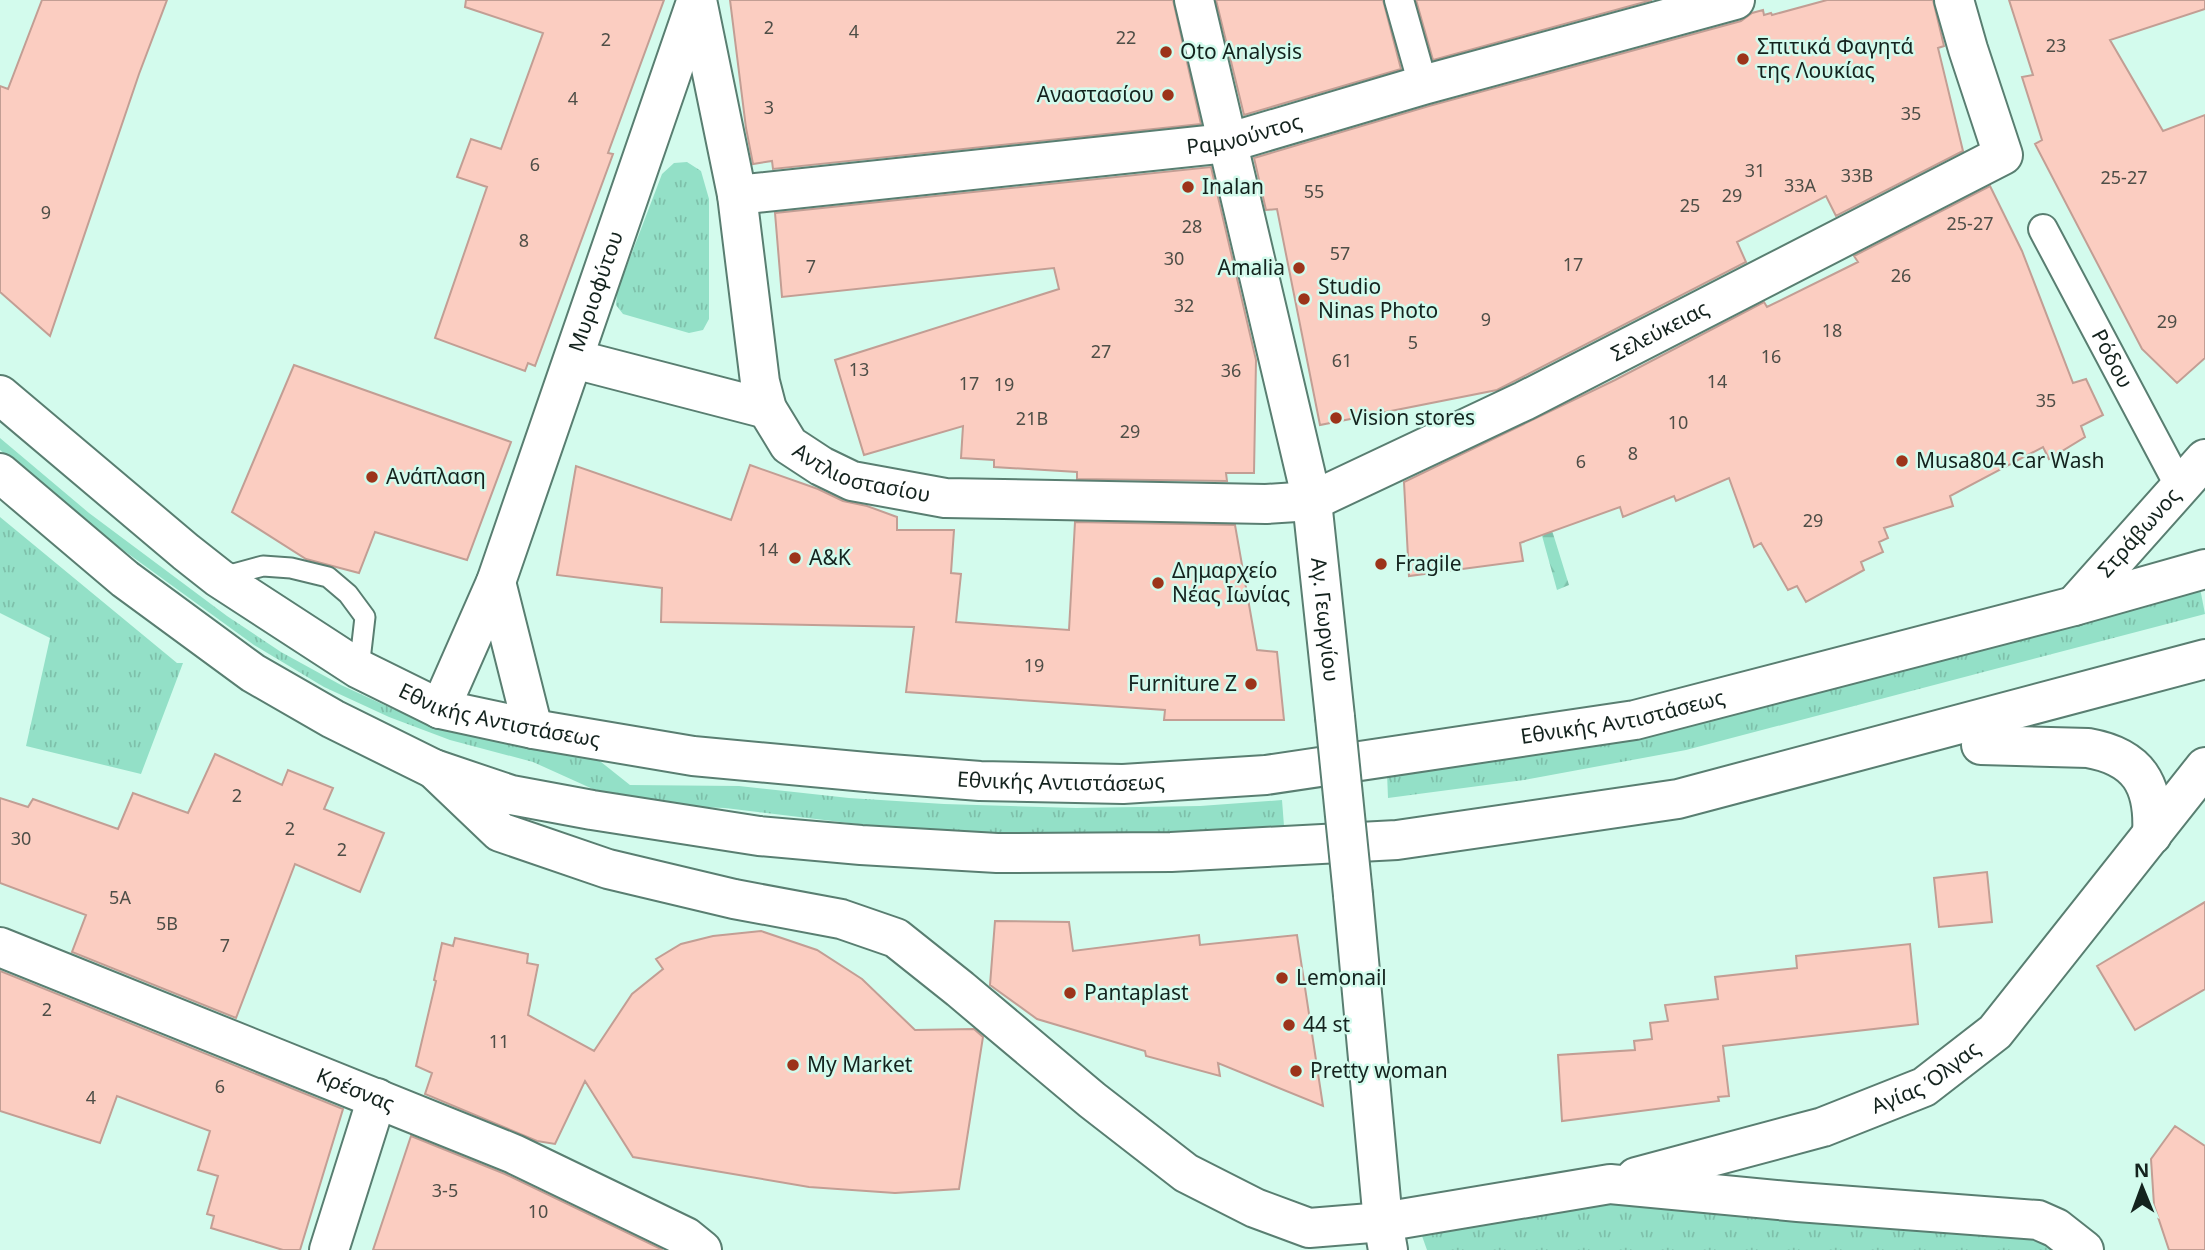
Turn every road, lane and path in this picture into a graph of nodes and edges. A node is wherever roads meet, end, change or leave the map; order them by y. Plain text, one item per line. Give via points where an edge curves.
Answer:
1 (1194, 0) edge
2 (1399, 0) edge
3 (1735, 0) edge
4 (1954, 0) edge
5 (696, 1) edge
6 (1423, 85) junction
7 (1227, 143) junction
8 (737, 195) junction
9 (2043, 229) dead end
10 (574, 359) junction
11 (0, 395) edge
12 (767, 409) junction
13 (2205, 459) edge
14 (0, 473) edge
15 (2180, 487) junction
16 (1312, 501) junction
17 (2205, 569) edge
18 (219, 578) junction
19 (496, 582) junction
20 (2074, 606) junction
21 (2205, 659) edge
22 (359, 669) junction
23 (440, 709) junction
24 (533, 729) junction
25 (1981, 745) dead end
26 (2205, 767) edge
27 (435, 769) junction
28 (2152, 835) junction
29 (0, 947) edge
30 (377, 1098) junction
31 (1610, 1184) junction
32 (1386, 1236) edge
33 (1295, 1239) edge
34 (329, 1250) edge
35 (702, 1250) edge
36 (2084, 1250) edge

1 - 7 street, Αγ. Γεωργίου
2 - 6 street
3 - 6 street, Ραμνούντος
4 - 16 street, Σελεύκειας via 2003,155 1524,401
5 - 8 street, Αντλιοστασίου
5 - 10 street, Μυριοφύτου
6 - 7 street, Ραμνούντος
7 - 8 street, Ραμνούντος
7 - 16 street, Αγ. Γεωργίου
8 - 12 street, Αντλιοστασίου
9 - 15 street, Ρόδου
10 - 12 street
10 - 19 street, Μυριοφύτου
11 - 18 street, Εθνικής Αντιστάσεως
12 - 16 street, Αντλιοστασίου via 789,445 821,466 852,481 945,498
13 - 15 street, Στράβωνος
14 - 27 street via 125,579 253,673
15 - 20 street, Στράβωνος
16 - 32 street, Αγ. Γεωργίου, bridge
17 - 20 street, Εθνικής Αντιστάσεως
18 - 22 street, Εθνικής Αντιστάσεως
18 - 22 lane via 263,566 328,577 365,617
19 - 23 street, Μυριοφύτου
19 - 24 street
20 - 24 street, Εθνικής Αντιστάσεως via 1635,720 1266,775 1123,784 980,781 693,756
21 - 27 street via 1678,799 1397,840 1171,852 997,853 861,845 760,836 592,810 511,795
22 - 23 street, Εθνικής Αντιστάσεως
23 - 24 street, Εθνικής Αντιστάσεως
25 - 28 street via 2104,751 2143,778 2153,810
26 - 28 street, Αγίας Όλγας
27 - 33 street via 500,832 608,869 841,919 896,938 1186,1172 1255,1208
28 - 31 street, Αγίας Όλγας via 1995,1032 1924,1087 1823,1127
29 - 30 street, Κρέσνας
30 - 34 street
30 - 35 street, Κρέσνας via 514,1154 687,1237
31 - 32 street, Αγίας Όλγας
31 - 36 street, Αγίας Όλγας via 2038,1220
32 - 33 street, Αγίας Όλγας

